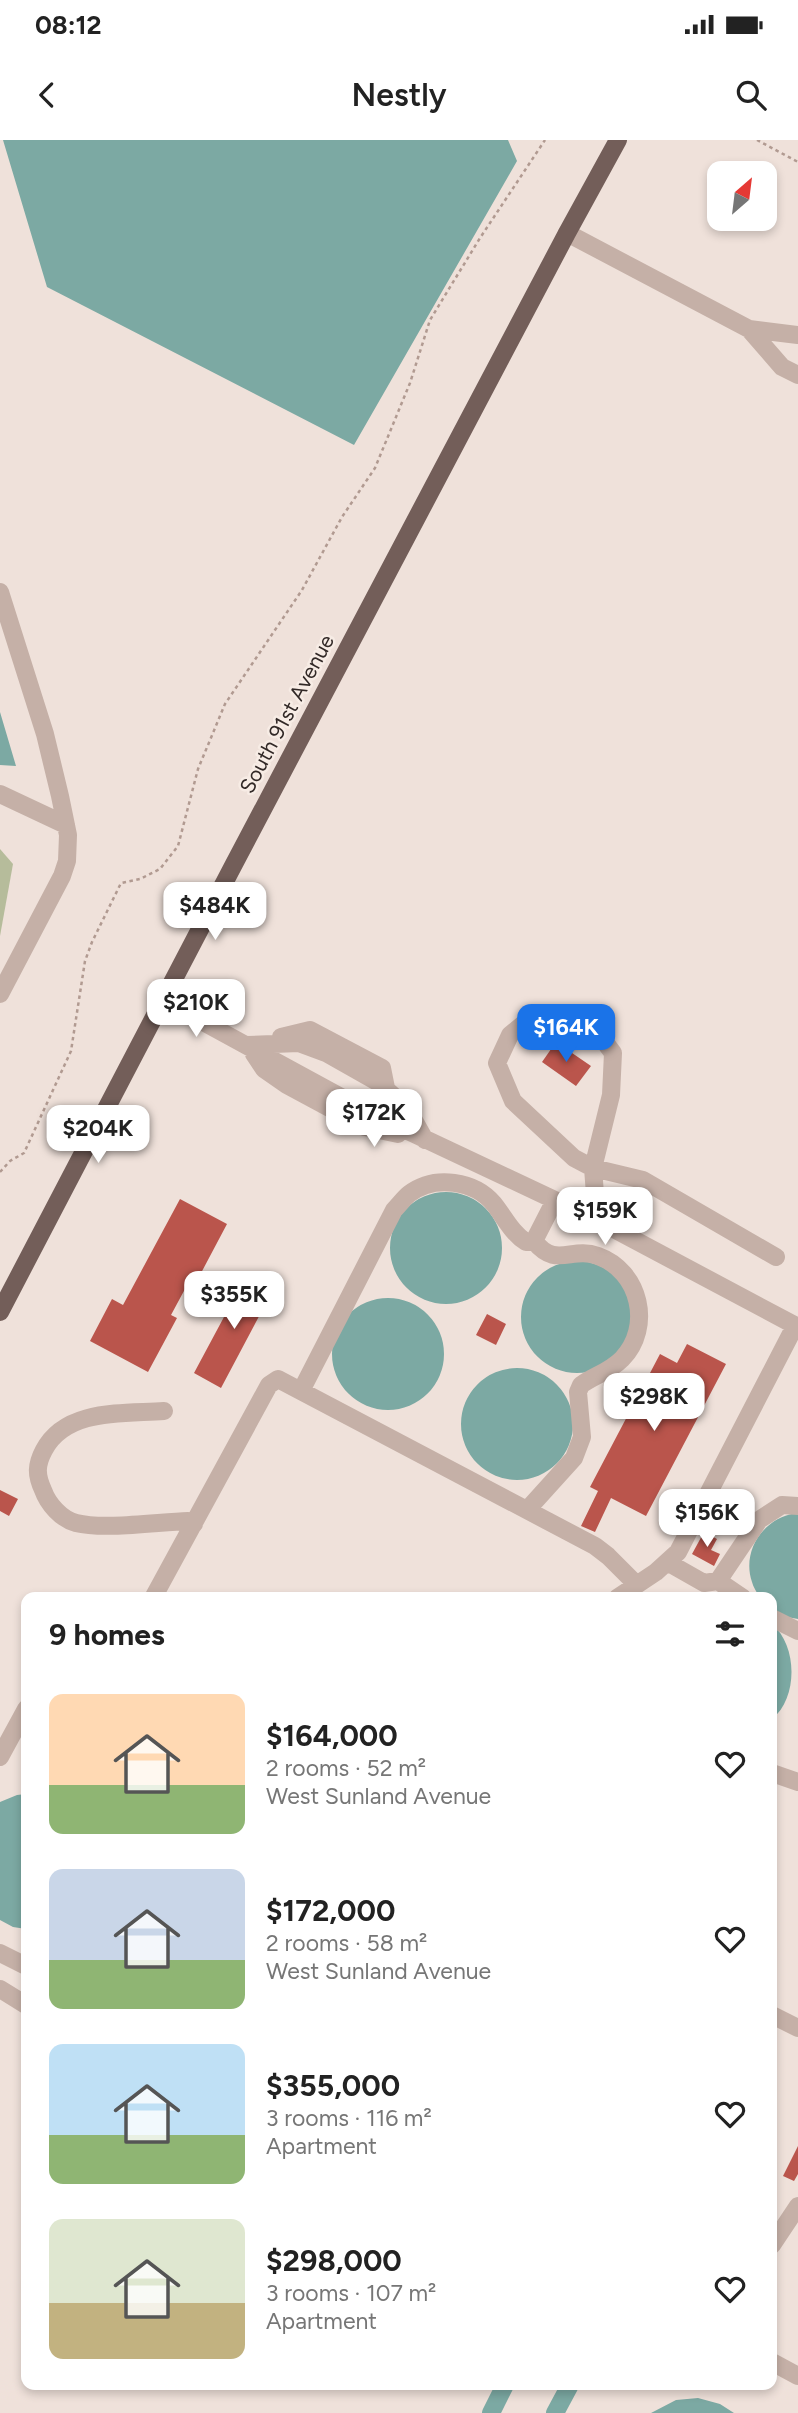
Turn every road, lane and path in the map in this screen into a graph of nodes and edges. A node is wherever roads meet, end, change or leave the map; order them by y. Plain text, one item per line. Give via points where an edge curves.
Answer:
1 (545, 140) edge
2 (618, 140) edge
3 (757, 140) edge
4 (798, 162) edge
5 (567, 233) junction
6 (749, 329) junction
7 (798, 335) edge
8 (798, 375) edge
9 (0, 592) edge
10 (0, 794) edge
11 (66, 825) junction
12 (0, 994) edge
13 (163, 1000) junction
14 (247, 1045) junction
15 (425, 1140) junction
16 (593, 1168) junction
17 (0, 1172) edge
18 (555, 1200) junction
19 (597, 1220) junction
20 (534, 1241) junction
21 (776, 1256) dead end
22 (0, 1312) edge
23 (797, 1327) edge
24 (301, 1391) junction
25 (164, 1411) dead end
26 (798, 1506) edge
27 (527, 1510) junction
28 (194, 1524) junction
29 (667, 1562) junction
30 (718, 1581) junction
31 (637, 1585) junction
32 (156, 1592) edge
33 (626, 1592) edge
34 (734, 1592) edge
35 (777, 1620) edge
36 (798, 1631) edge
37 (21, 1718) edge
38 (0, 1757) edge
39 (777, 1775) edge
40 (798, 1782) edge
41 (0, 1953) edge
42 (21, 1964) edge
43 (0, 1989) edge
44 (21, 2002) edge
45 (777, 2018) edge
46 (798, 2028) edge
47 (798, 2206) edge
48 (777, 2238) edge
49 (777, 2365) edge
50 (798, 2376) edge

1 - 17 path via 430,320 376,468 225,704 198,769 178,846 160,869 121,883 85,961 71,1051 24,1153
2 - 5 main road, South 91st Avenue
3 - 4 path
5 - 6 street
5 - 13 main road, South 91st Avenue
6 - 7 street
6 - 8 street via 782,367
9 - 11 street via 45,734
10 - 11 street
11 - 12 street via 67,861 62,876
13 - 14 street
13 - 22 main road, South 91st Avenue
14 - 15 street via 264,1069 287,1086 365,1127
14 - 15 street via 312,1046 386,1088 407,1108
15 - 18 street
16 - 16 street via 611,1095 613,1053 598,1033 561,1015 533,1016 510,1035 497,1063 513,1101 574,1158
16 - 19 street
16 - 21 street via 643,1180
18 - 19 street
18 - 20 street
19 - 23 street
20 - 24 street via 517,1236 477,1188 452,1182 410,1193 394,1210
20 - 27 street via 551,1255 590,1253 611,1262 633,1286 639,1310 635,1338 624,1357 608,1372 581,1385 582,1437 575,1458
23 - 29 street via 677,1552
24 - 27 street
24 - 28 street via 278,1379 268,1385
25 - 28 street via 90,1417 65,1426 48,1441 38,1460 37,1476 51,1506 74,1522
26 - 30 street via 782,1505 759,1520
27 - 31 street via 595,1546
28 - 32 street
29 - 30 street via 704,1583
29 - 31 street
30 - 34 street
31 - 33 street
35 - 36 street
37 - 38 street
39 - 40 street
41 - 42 street
43 - 44 street
45 - 46 street
47 - 48 street
49 - 50 street

